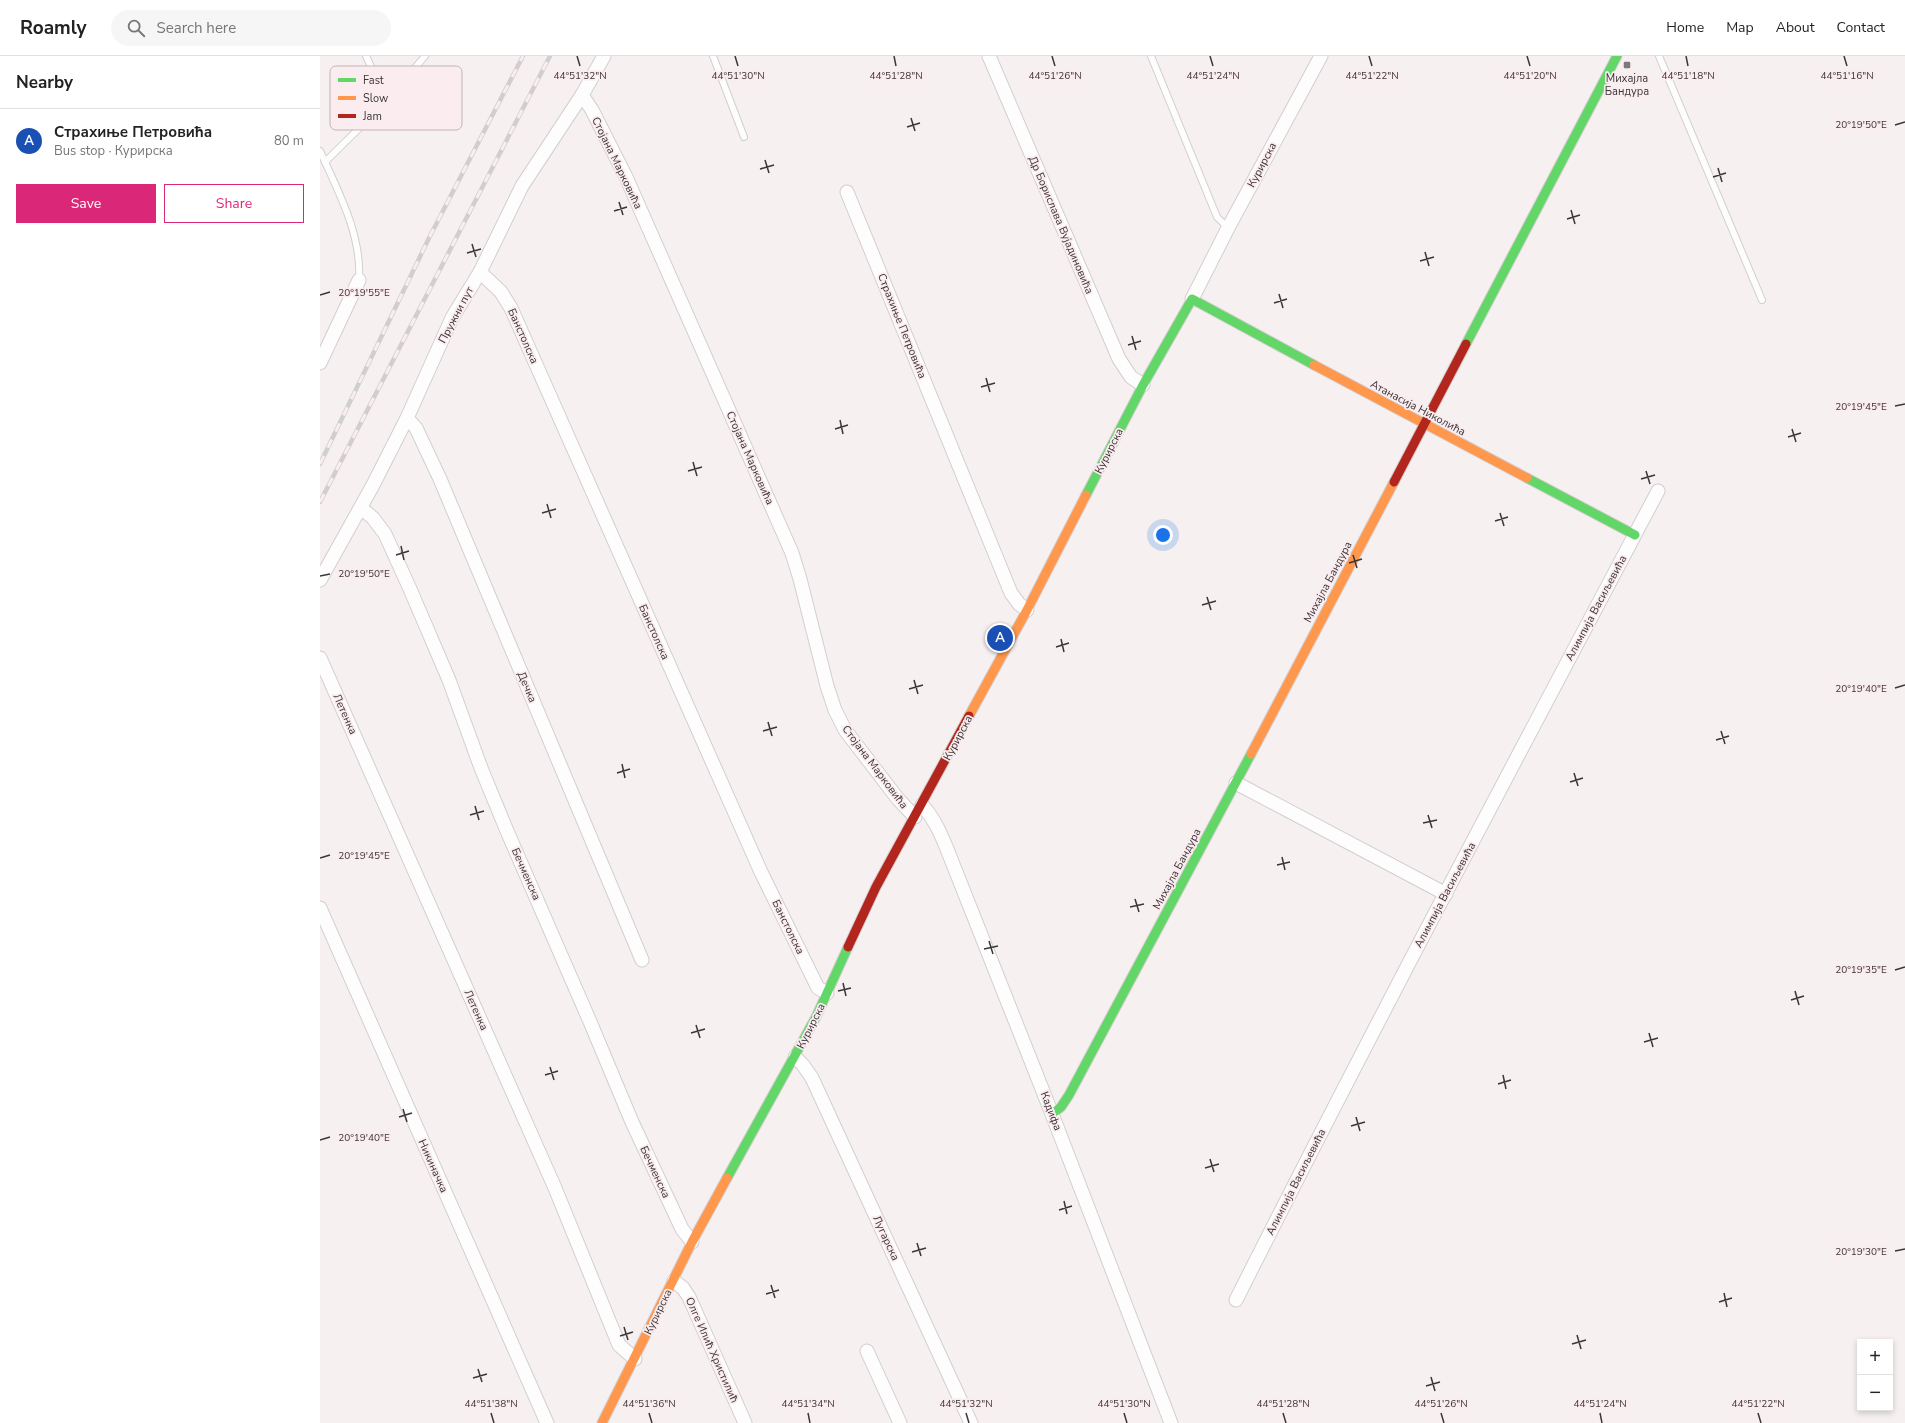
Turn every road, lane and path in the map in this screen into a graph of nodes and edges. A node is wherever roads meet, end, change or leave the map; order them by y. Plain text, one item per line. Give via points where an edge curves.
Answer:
1 (366, 56) edge
2 (425, 56) edge
3 (604, 56) edge
4 (713, 56) edge
5 (989, 56) edge
6 (1151, 56) edge
7 (1321, 56) edge
8 (1617, 56) edge
9 (1659, 56) edge
10 (371, 66) edge
11 (417, 66) edge
12 (582, 95) junction
13 (358, 130) edge
14 (744, 137) dead end
15 (320, 151) edge
16 (325, 162) junction
17 (847, 192) dead end
18 (1228, 228) junction
19 (480, 272) junction
20 (359, 280) joint
21 (1192, 299) junction
22 (1762, 300) dead end
23 (320, 363) edge
24 (1143, 385) junction
25 (407, 418) junction
26 (1424, 425) junction
27 (1658, 491) dead end
28 (361, 508) junction
29 (1635, 535) junction
30 (320, 580) edge
31 (1027, 610) junction
32 (320, 658) edge
33 (1236, 784) junction
34 (922, 805) junction
35 (915, 817) junction
36 (1446, 894) junction
37 (320, 908) edge
38 (642, 960) dead end
39 (827, 994) junction
40 (795, 1057) junction
41 (1052, 1114) junction
42 (692, 1242) junction
43 (674, 1281) junction
44 (1236, 1300) dead end
45 (867, 1351) dead end
46 (635, 1359) junction
47 (547, 1423) edge
48 (602, 1423) edge
49 (745, 1423) edge
50 (900, 1423) edge
51 (971, 1423) edge
52 (1171, 1423) edge

1 - 10 lane
2 - 11 lane
3 - 12 street, Пружни пут
4 - 14 lane
5 - 24 street, Др Борислава Вујадиновића via 1119,359 1131,377
6 - 18 lane via 1217,217
7 - 18 street, Курирска
8 - 26 street, Михајла Бандура
9 - 22 lane
12 - 19 street, Пружни пут via 522,186
12 - 35 street, Стојана Марковића via 626,178 792,553 835,710 845,730
13 - 16 lane
15 - 16 lane
16 - 20 lane via 349,219 358,252
17 - 31 street, Страхиње Петровића via 1011,593
18 - 21 street, Курирска
19 - 25 street, Пружни пут via 452,318
19 - 39 street, Банстолска via 501,292 510,308 761,872 818,988
20 - 23 street
21 - 24 street, Курирска
21 - 26 street, Атанасија Николића
24 - 31 street, Курирска
25 - 28 street, Пружни пут
25 - 38 street, Дечка via 416,428 440,480
26 - 29 street, Атанасија Николића
26 - 33 street, Михајла Бандура
27 - 29 street, Алимпија Васиљевића
28 - 30 street, Пружни пут
28 - 42 street, Бечменска via 373,518 385,534 410,589 449,680 492,795 632,1122 682,1229
29 - 36 street, Алимпија Васиљевића via 1549,694
31 - 34 street, Курирска
32 - 46 street, Летенка via 555,1188 619,1345
33 - 36 street
33 - 41 street, Михајла Бандура via 1069,1095 1061,1107
34 - 35 street, Курирска
34 - 41 street, Кадифа via 931,814 948,849
35 - 39 street, Курирска via 866,907
36 - 44 street, Алимпија Васиљевића
37 - 47 street, Никиначка
39 - 40 street, Курирска
40 - 42 street, Курирска
40 - 51 street, Лугарска via 812,1078
41 - 52 street, Кадифа
42 - 43 street, Курирска
43 - 46 street, Курирска
43 - 49 street, Олге Илић Христилић via 689,1298
45 - 50 street
46 - 48 street, Курирска

